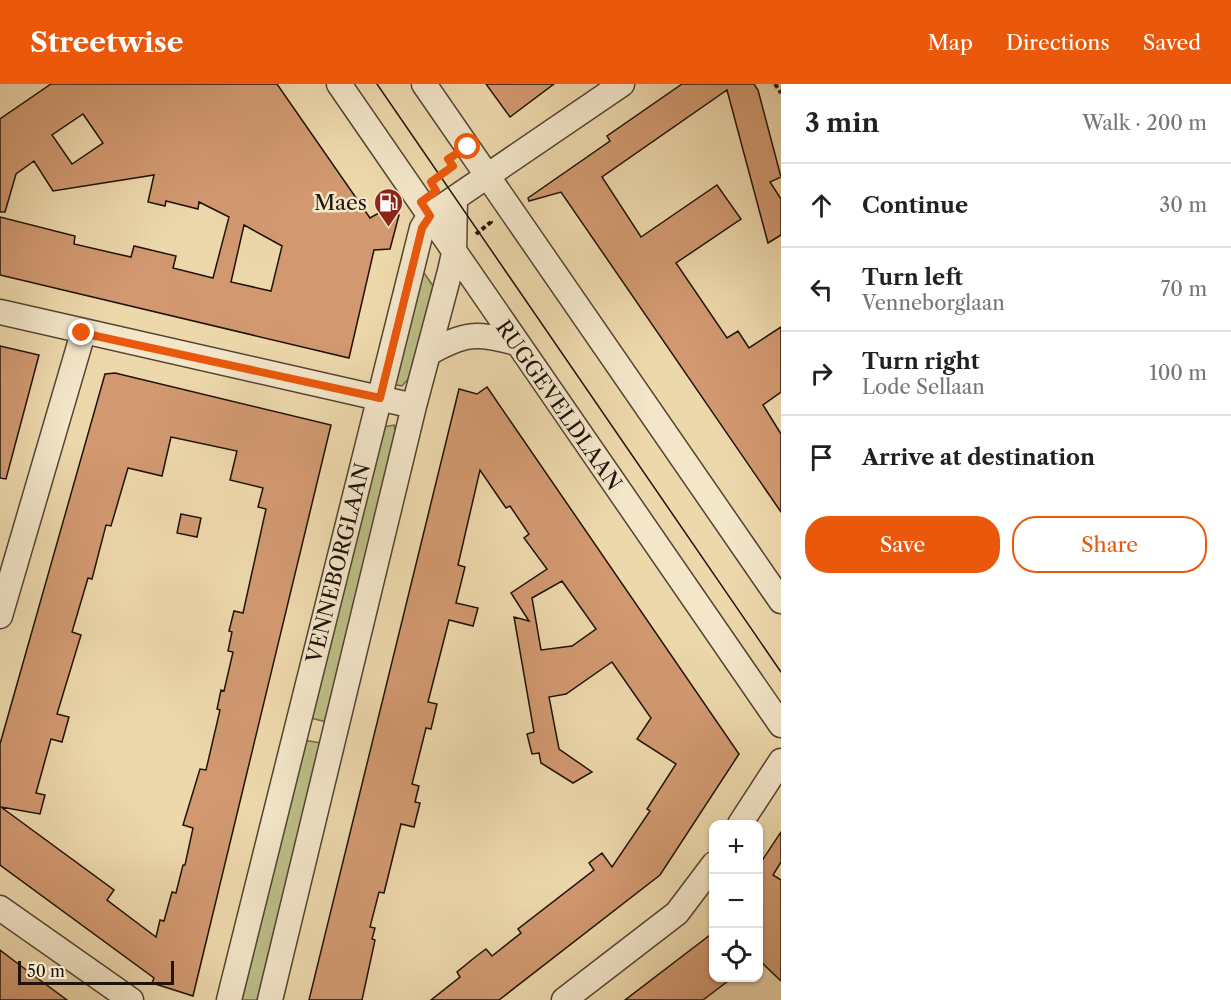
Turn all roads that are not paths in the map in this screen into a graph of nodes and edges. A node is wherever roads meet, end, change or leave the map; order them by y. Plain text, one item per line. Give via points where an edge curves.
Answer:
1 (339, 84) edge
2 (424, 84) edge
3 (622, 84) edge
4 (488, 176) junction
5 (455, 198) junction
6 (425, 209) junction
7 (459, 260) junction
8 (0, 312) edge
9 (82, 333) junction
10 (516, 343) junction
11 (429, 353) junction
12 (380, 398) junction
13 (414, 406) junction
14 (781, 601) edge
15 (0, 616) edge
16 (781, 725) edge
17 (296, 728) junction
18 (336, 736) junction
19 (781, 761) edge
20 (743, 820) edge
21 (709, 871) edge
22 (0, 908) edge
23 (131, 1000) edge
24 (229, 1000) edge
25 (270, 1000) edge
26 (564, 1000) edge

1 - 6 street, RUGGEVELDLAAN
2 - 4 street
3 - 4 street
4 - 5 street
4 - 14 street
5 - 6 street
5 - 7 street, VENNEBORGLAAN
6 - 7 street, RUGGEVELDLAAN
6 - 12 street, VENNEBORGLAAN
7 - 10 street, RUGGEVELDLAAN
7 - 11 street, VENNEBORGLAAN
8 - 9 street
9 - 12 street
9 - 15 street
10 - 11 street via 480,335 462,336
10 - 16 street, RUGGEVELDLAAN
11 - 13 street, VENNEBORGLAAN
12 - 13 street
12 - 17 street, VENNEBORGLAAN
13 - 18 street, VENNEBORGLAAN
17 - 18 street
17 - 24 street, VENNEBORGLAAN
18 - 25 street, VENNEBORGLAAN
19 - 20 street
21 - 26 street via 677,913
22 - 23 street

